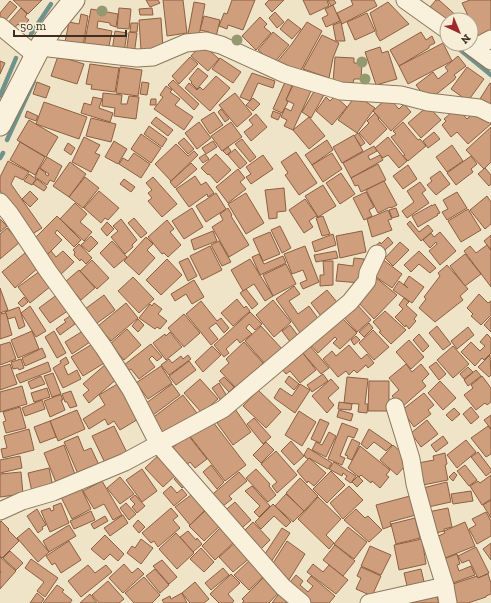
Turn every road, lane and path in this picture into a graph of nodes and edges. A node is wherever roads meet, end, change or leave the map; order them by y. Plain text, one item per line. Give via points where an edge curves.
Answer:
1 (74, 0) edge
2 (405, 0) edge
3 (439, 24) edge
4 (0, 26) edge
5 (491, 39) edge
6 (479, 43) edge
7 (37, 51) junction
8 (479, 52) edge
9 (491, 61) edge
10 (491, 114) edge
11 (0, 125) edge
12 (0, 202) edge
13 (377, 254) dead end
14 (395, 407) dead end
15 (159, 445) junction
16 (0, 511) edge
17 (446, 586) junction
18 (302, 603) edge
19 (369, 603) edge
20 (448, 603) edge

1 - 7 street
2 - 3 street
4 - 7 street
5 - 6 street
7 - 10 street via 137,58 153,57 186,43 206,41 221,45 285,74 341,91 401,95 428,102 479,108
7 - 11 street
8 - 9 street
12 - 15 street via 104,348 131,390
13 - 15 street via 367,281 350,302 223,408
14 - 17 street via 411,459 429,535
15 - 16 street via 54,492 22,501
15 - 18 street via 283,587
17 - 19 street
17 - 20 street

